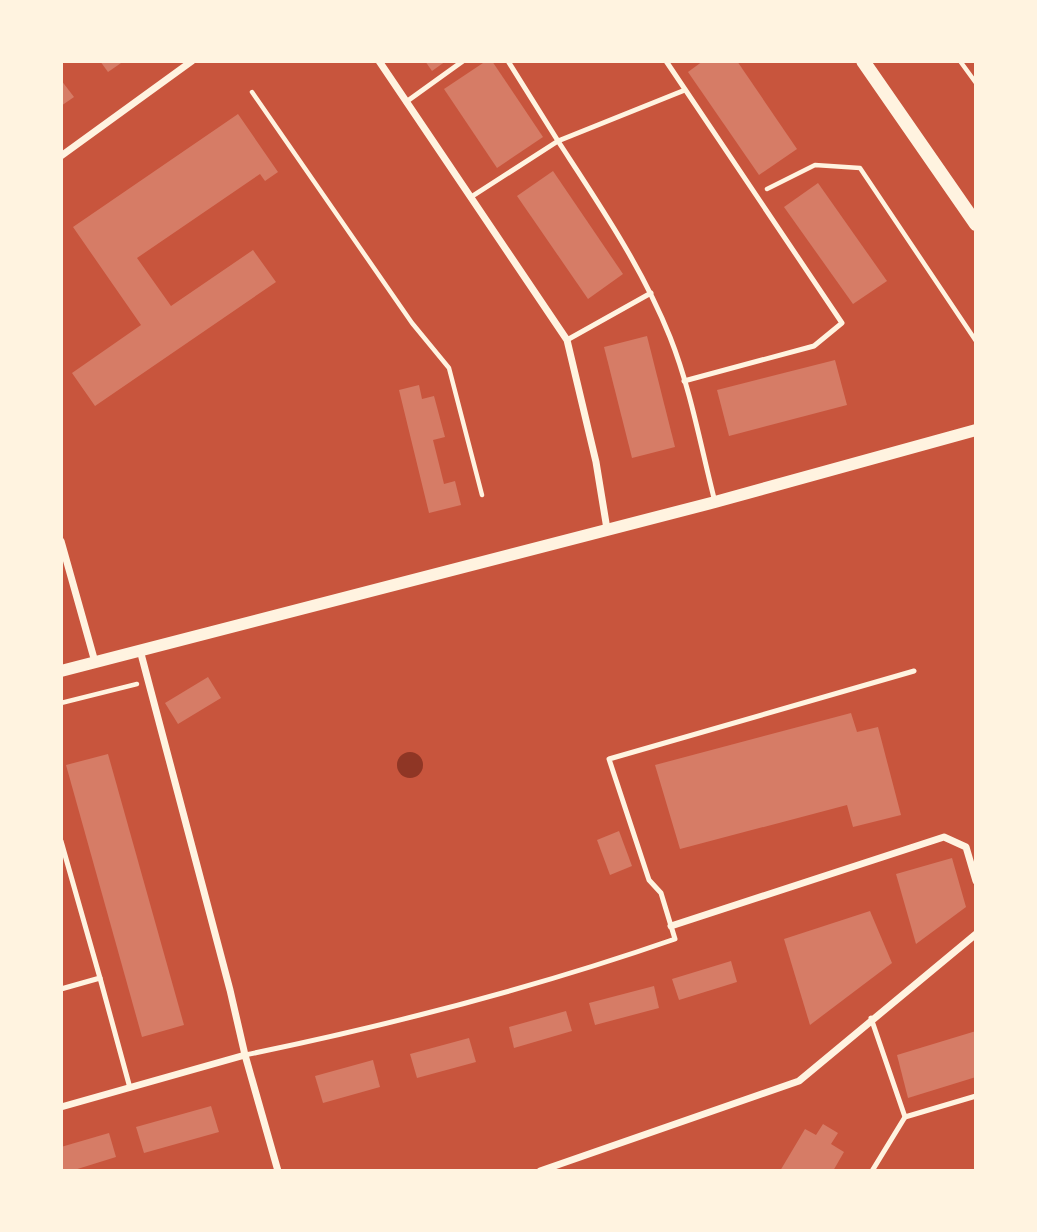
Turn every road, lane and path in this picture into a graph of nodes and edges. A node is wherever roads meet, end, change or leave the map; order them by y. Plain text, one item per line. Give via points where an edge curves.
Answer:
1 (192, 61) edge
2 (379, 61) edge
3 (463, 61) edge
4 (508, 61) edge
5 (666, 61) edge
6 (863, 61) edge
7 (960, 61) edge
8 (976, 83) edge
9 (685, 90) junction
10 (252, 92) dead end
11 (406, 102) junction
12 (558, 141) junction
13 (61, 156) edge
14 (756, 194) junction
15 (471, 197) junction
16 (976, 223) edge
17 (651, 293) junction
18 (567, 340) junction
19 (976, 341) edge
20 (684, 381) junction
21 (976, 430) edge
22 (482, 495) dead end
23 (715, 502) junction
24 (607, 529) junction
25 (61, 541) edge
26 (140, 650) junction
27 (95, 662) junction
28 (61, 671) edge
29 (914, 671) dead end
30 (148, 681) junction
31 (61, 703) edge
32 (61, 841) edge
33 (976, 881) edge
34 (671, 926) junction
35 (976, 934) edge
36 (100, 978) junction
37 (61, 989) edge
38 (872, 1018) junction
39 (245, 1055) junction
40 (130, 1089) junction
41 (976, 1096) edge
42 (61, 1107) edge
43 (905, 1117) junction
44 (278, 1171) edge
45 (540, 1171) edge
46 (872, 1171) edge

1 - 13 street
2 - 11 street
3 - 11 lane
4 - 12 lane
5 - 9 lane
6 - 16 main road
7 - 8 path
9 - 12 lane
9 - 14 lane
10 - 22 path via 412,323 449,368
11 - 15 street
12 - 15 lane
12 - 17 lane
14 - 19 path via 815,165 860,168
14 - 20 lane via 842,323 814,346
15 - 18 street
17 - 18 lane
17 - 20 lane
18 - 24 street
20 - 23 lane
21 - 23 street
23 - 24 street
24 - 26 street
25 - 27 street
26 - 27 street
26 - 30 street
27 - 28 street
29 - 34 lane via 609,759 649,880 661,893
30 - 31 path
30 - 39 street
32 - 36 lane
33 - 34 street via 966,847 944,837
34 - 39 lane via 675,939 577,973 421,1016
35 - 38 street
36 - 37 lane
36 - 40 lane
38 - 43 lane
38 - 45 street via 799,1081
39 - 40 street
39 - 44 street
40 - 42 street
41 - 43 lane
43 - 46 lane

